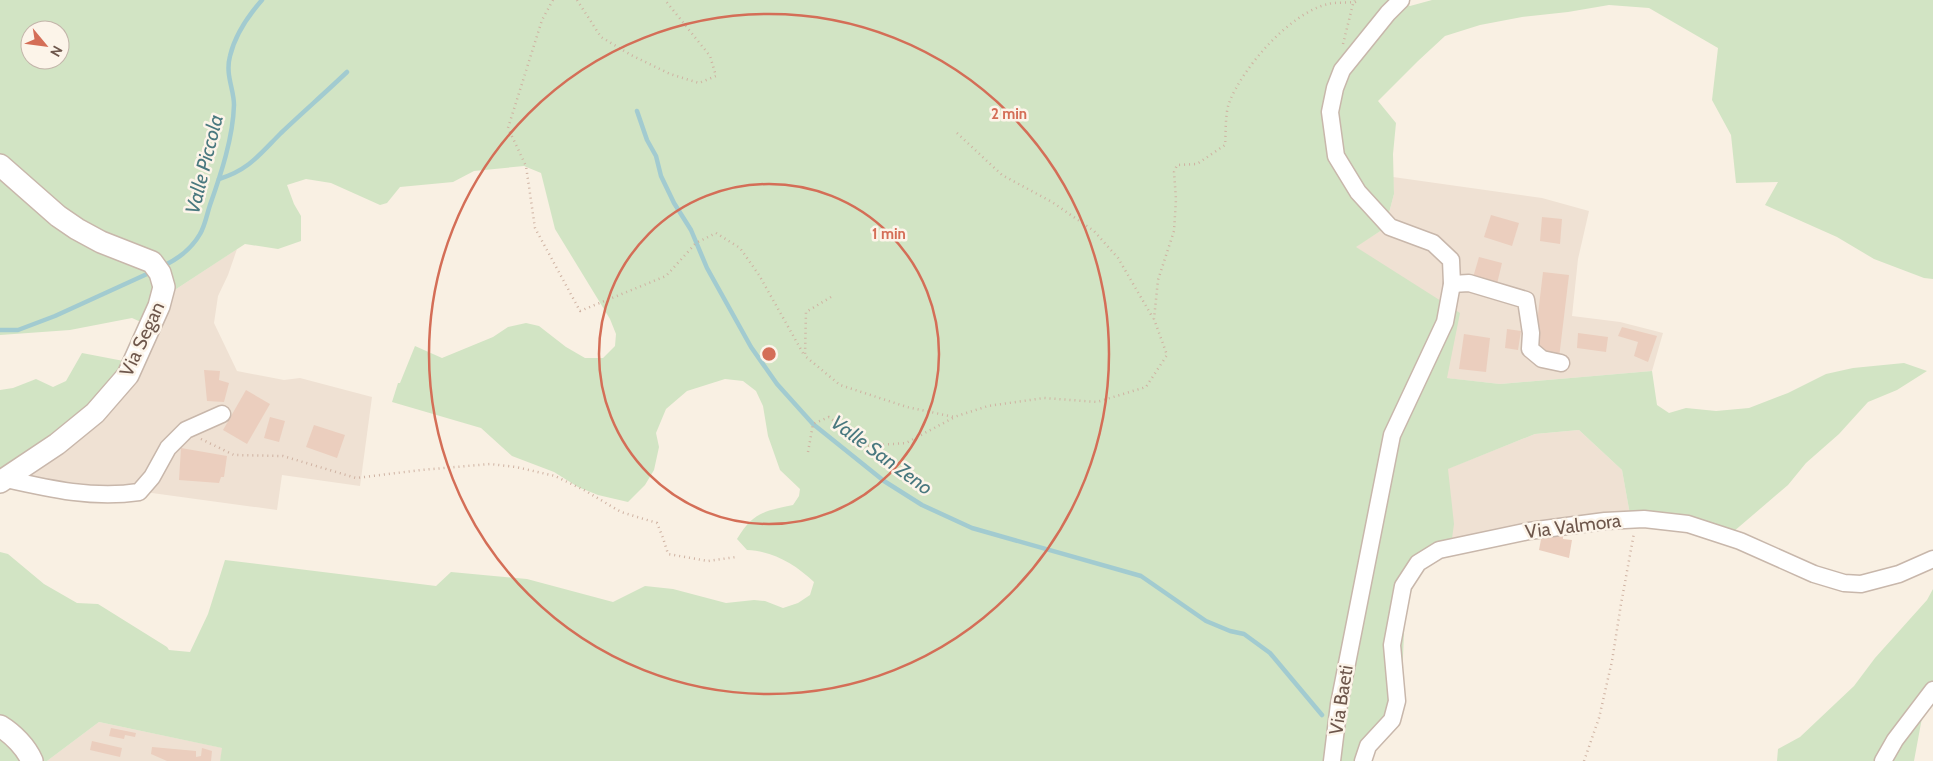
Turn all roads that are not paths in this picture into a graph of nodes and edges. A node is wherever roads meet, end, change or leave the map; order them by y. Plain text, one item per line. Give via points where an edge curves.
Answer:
1 (1401, 0) edge
2 (0, 165) edge
3 (1452, 284) junction
4 (1561, 363) dead end
5 (222, 414) dead end
6 (3, 480) edge
7 (1933, 559) edge
8 (1933, 690) edge
9 (0, 726) edge
10 (32, 761) edge
11 (1332, 761) edge
12 (1363, 761) edge
13 (1883, 761) edge

1 - 3 street, Via Baeti via 1342,70 1330,112 1336,156 1358,192 1390,227 1433,243 1451,260
2 - 6 street, Via Segan via 77,229 152,262 164,287 159,306 128,375 95,413 57,444
3 - 4 street via 1469,283 1526,300 1532,333 1530,349 1542,359
3 - 11 street, Via Baeti via 1445,322 1392,435 1339,704
5 - 6 street via 186,430 168,448 139,492 88,495
7 - 12 street, Via Valmora via 1898,574 1861,584 1844,583 1688,524 1636,519 1529,531 1439,550 1418,564 1402,586 1392,645 1397,701 1392,720 1368,746
8 - 13 street
9 - 10 street via 10,732

